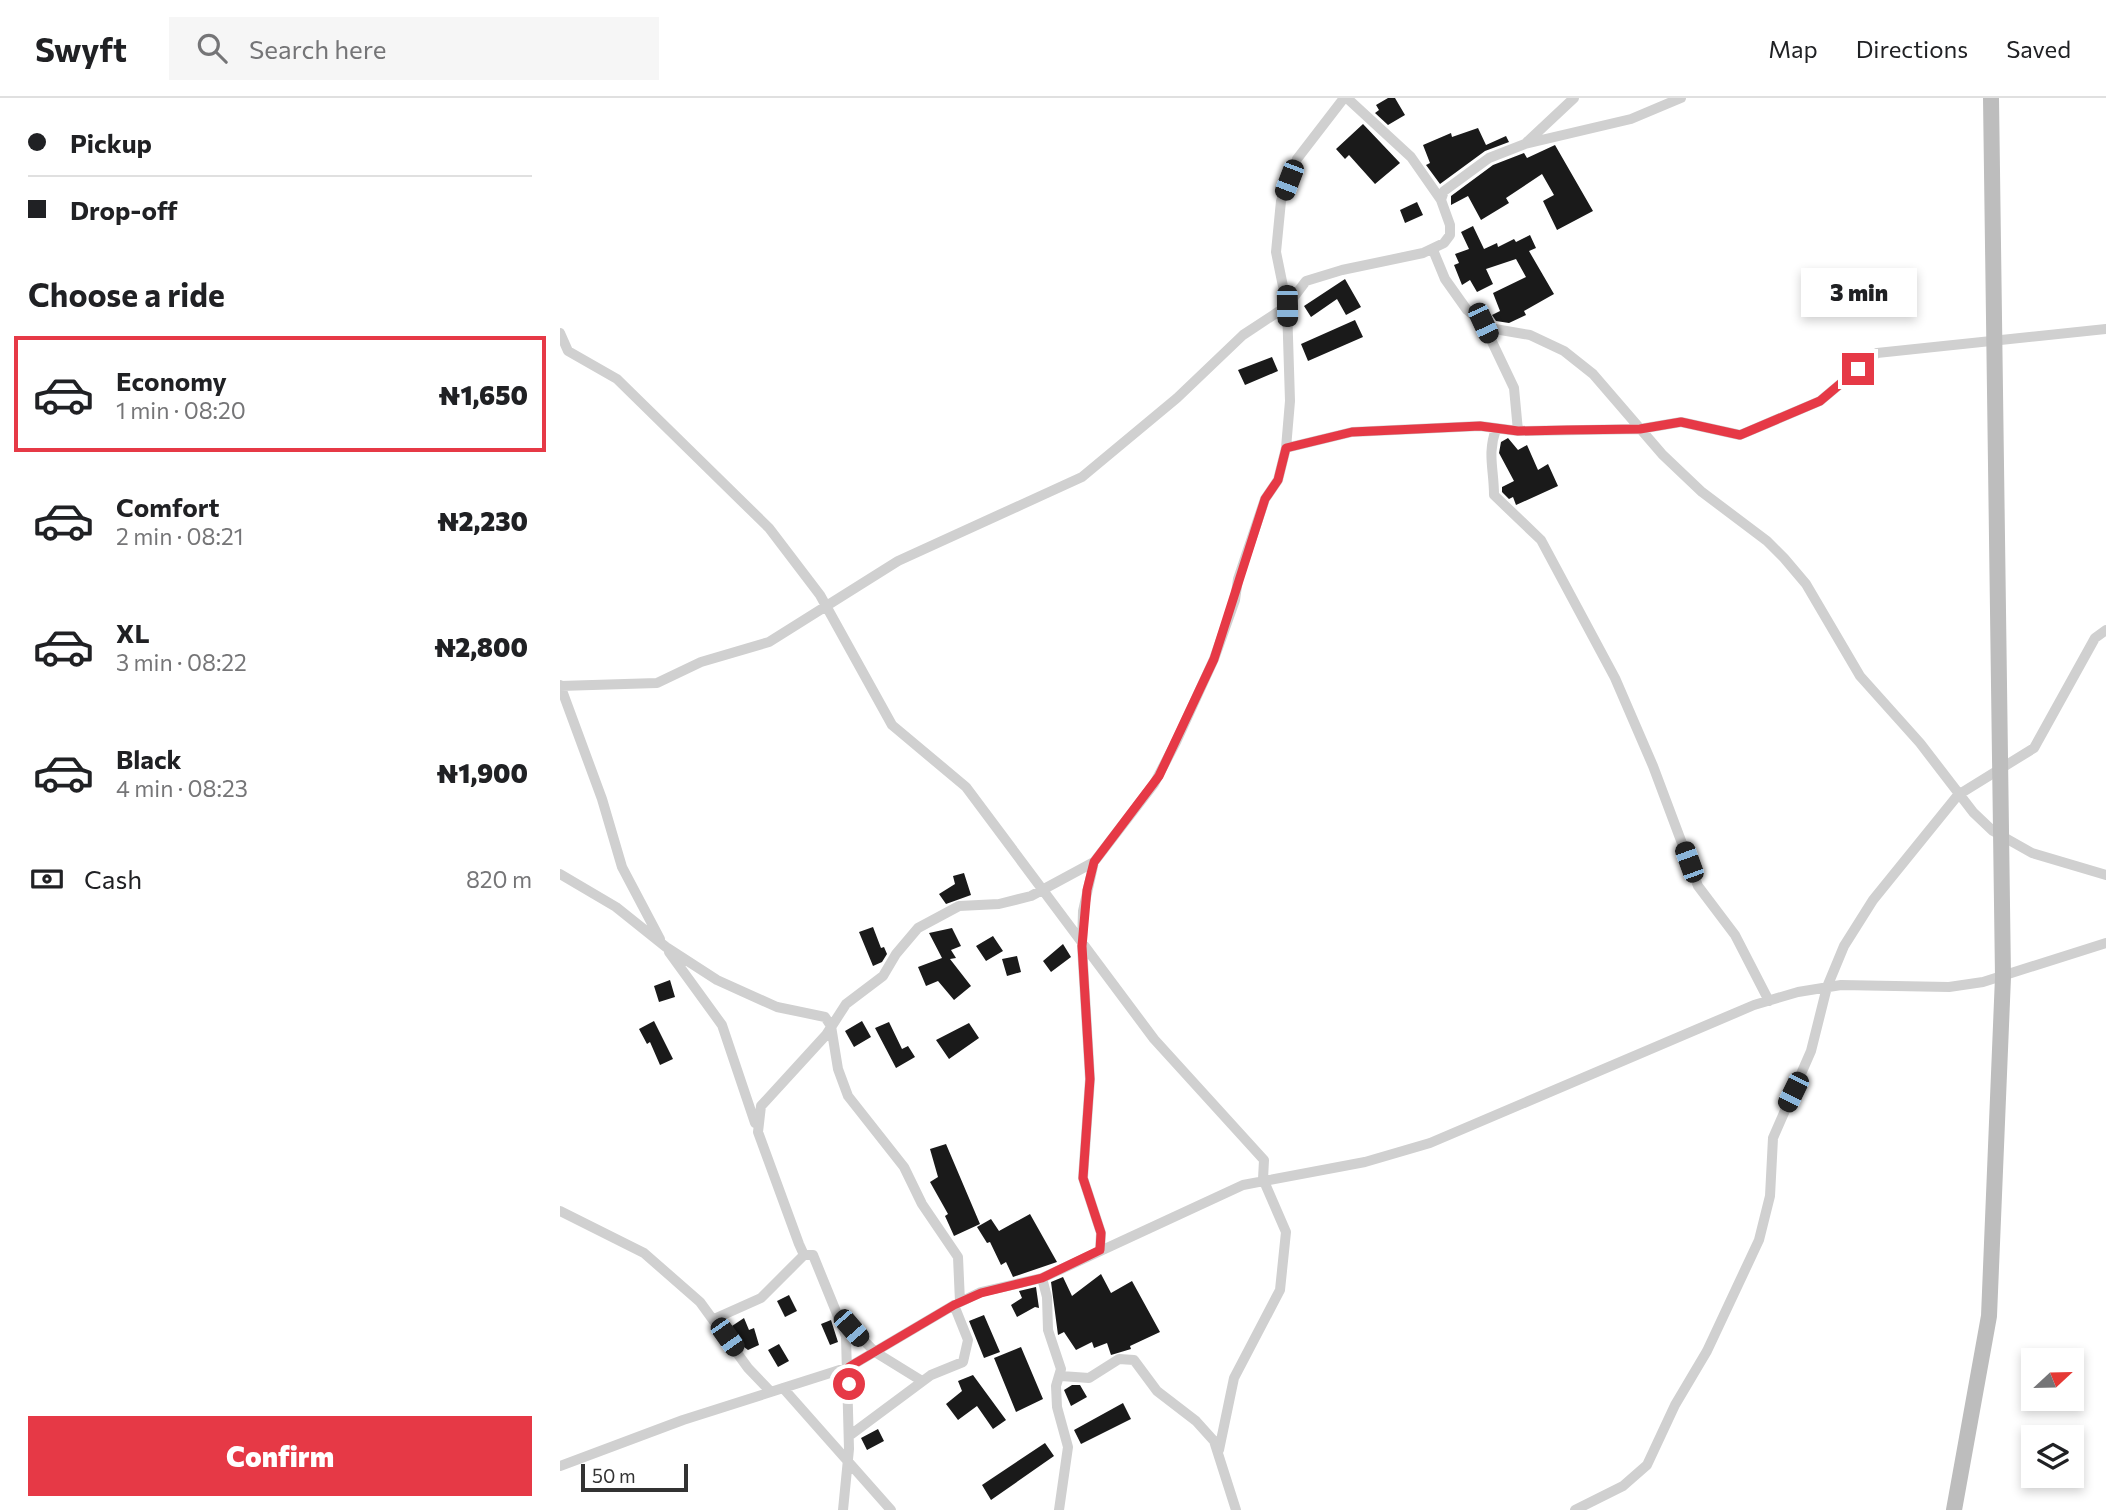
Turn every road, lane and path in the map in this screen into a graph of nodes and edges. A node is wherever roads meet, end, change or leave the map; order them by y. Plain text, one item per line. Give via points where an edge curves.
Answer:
1 (1346, 98) edge
2 (1574, 98) edge
3 (1681, 98) edge
4 (1991, 98) edge
5 (1525, 144) junction
6 (1441, 200) junction
7 (1433, 250) junction
8 (1287, 306) junction
9 (1483, 323) junction
10 (2106, 329) edge
11 (560, 333) edge
12 (1995, 338) junction
13 (1496, 429) junction
14 (1640, 429) junction
15 (1518, 431) junction
16 (1286, 448) junction
17 (827, 608) junction
18 (2106, 630) edge
19 (560, 686) edge
20 (1999, 768) junction
21 (1958, 795) junction
22 (1999, 836) junction
23 (1094, 862) junction
24 (560, 874) edge
25 (2106, 875) edge
26 (1043, 891) junction
27 (2106, 943) edge
28 (1082, 946) junction
29 (666, 947) junction
30 (2003, 977) junction
31 (1827, 987) junction
32 (1769, 1001) junction
33 (831, 1026) junction
34 (758, 1132) junction
35 (1263, 1179) junction
36 (560, 1211) edge
37 (1100, 1250) junction
38 (804, 1255) junction
39 (1042, 1278) junction
40 (957, 1303) junction
41 (838, 1313) junction
42 (714, 1319) junction
43 (875, 1352) junction
44 (849, 1367) junction
45 (1061, 1376) junction
46 (922, 1381) junction
47 (783, 1388) junction
48 (770, 1391) junction
49 (849, 1436) junction
50 (1219, 1450) junction
51 (848, 1459) junction
52 (560, 1466) edge
53 (843, 1510) edge
54 (891, 1510) edge
55 (1059, 1510) edge
56 (1236, 1510) edge
57 (1575, 1510) edge
58 (1954, 1510) edge

1 - 6 street via 1411,157
1 - 8 street via 1297,159 1281,201 1276,252
2 - 5 street
3 - 5 street via 1620,122
4 - 12 main road
5 - 6 street via 1480,163 1444,191
6 - 7 street via 1450,235
7 - 8 street via 1315,277 1306,281
7 - 9 street via 1453,294
8 - 16 street via 1290,401
8 - 17 street via 1243,335 1177,398 1082,477 898,561
9 - 14 street via 1501,332 1530,335 1564,351 1593,373
9 - 15 street via 1514,388
10 - 12 street
11 - 17 street via 568,351 617,379 769,528
12 - 14 street via 1877,353 1820,401 1740,435 1681,422
12 - 20 main road
13 - 15 street
13 - 16 street via 1352,432
13 - 32 street via 1488,449 1494,495 1541,540 1615,678 1698,886 1735,935
14 - 15 street
14 - 21 street via 1702,492 1784,558 1806,583 1860,676 1920,743
16 - 23 street via 1214,659 1176,742 1154,784
17 - 19 street via 769,642 701,662 657,683
17 - 26 street via 892,725 966,787
18 - 20 street via 2095,638 2034,748
19 - 29 street via 622,867
20 - 21 street
20 - 22 main road
21 - 22 street
21 - 31 street via 1873,900 1844,946
22 - 25 street via 2032,853
22 - 30 main road
23 - 26 street
23 - 28 street via 1083,911
24 - 29 street via 616,907
26 - 28 street
26 - 33 street via 999,904 959,906 918,928 883,976 854,995
27 - 30 street
28 - 35 street via 1154,1039 1264,1160
28 - 37 street via 1090,1079 1083,1178 1101,1233
29 - 33 street via 717,979 777,1007 820,1014
29 - 34 street via 722,1025
30 - 31 street via 1948,987
30 - 58 main road via 1989,1316
31 - 32 street
31 - 57 street via 1811,1051 1773,1138 1770,1196 1759,1240 1707,1351 1679,1396 1647,1465 1623,1486
32 - 35 street via 1419,1147 1365,1162
33 - 34 street via 761,1105
33 - 40 street via 848,1096 904,1167 958,1257
34 - 38 street
35 - 37 street
35 - 50 street via 1286,1232 1280,1290 1234,1378
36 - 42 street via 643,1253
37 - 39 street
38 - 41 street via 813,1255
38 - 42 street via 761,1298
39 - 40 street
39 - 45 street via 1048,1330
40 - 43 street
40 - 46 street via 968,1340 963,1362
41 - 43 street
41 - 44 street
42 - 48 street
43 - 44 street
43 - 46 street
44 - 47 street
44 - 49 street
45 - 50 street via 1089,1378 1119,1359 1129,1358 1157,1391 1205,1430
45 - 55 street via 1056,1387 1057,1407 1068,1447
46 - 49 street
47 - 48 street
47 - 51 street
48 - 52 street
49 - 51 street
50 - 56 street
51 - 53 street
51 - 54 street

